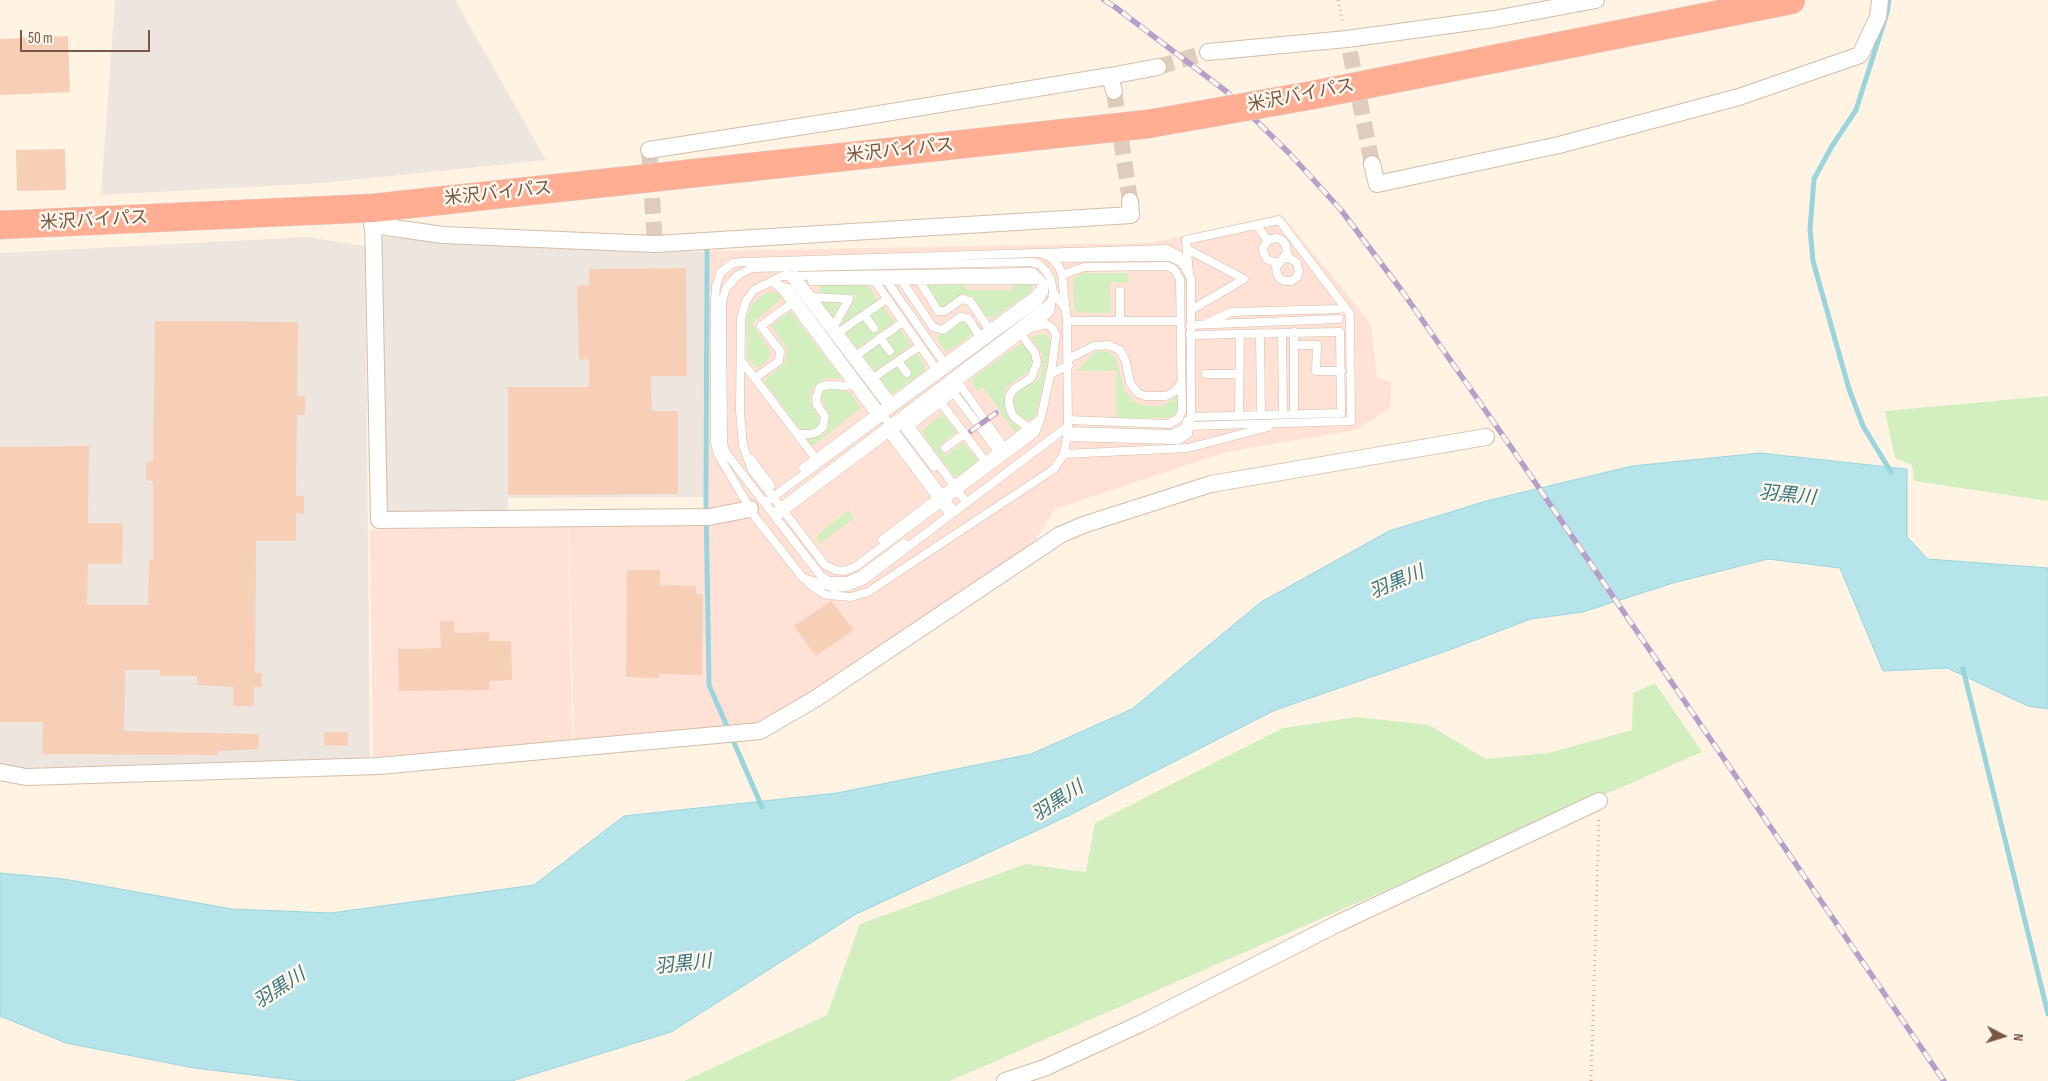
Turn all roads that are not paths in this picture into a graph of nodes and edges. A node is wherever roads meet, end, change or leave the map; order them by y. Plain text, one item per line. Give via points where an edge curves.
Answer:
1 (1596, 0) edge
2 (1791, 0) edge
3 (1880, 0) edge
4 (1208, 52) tunnel mouth
5 (1158, 67) tunnel mouth
6 (649, 150) dead end
7 (1372, 164) tunnel mouth
8 (1130, 201) tunnel mouth
9 (373, 216) junction
10 (0, 225) edge
11 (1257, 225) junction
12 (1268, 241) junction
13 (1187, 249) junction
14 (1039, 253) junction
15 (1307, 256) junction
16 (1052, 258) junction
17 (1281, 260) junction
18 (1297, 263) junction
19 (783, 267) junction
20 (1187, 270) junction
21 (1062, 275) junction
22 (794, 279) junction
23 (874, 280) junction
24 (886, 280) junction
25 (901, 280) junction
26 (919, 280) junction
27 (1043, 282) junction
28 (774, 284) junction
29 (754, 290) junction
30 (1120, 292) dead end
31 (1052, 295) junction
32 (813, 297) junction
33 (887, 299) junction
34 (1339, 299) junction
35 (792, 303) junction
36 (1066, 309) junction
37 (1191, 310) junction
38 (1339, 310) junction
39 (864, 315) junction
40 (1339, 319) junction
41 (1067, 321) junction
42 (1120, 321) junction
43 (1180, 321) junction
44 (903, 322) junction
45 (1202, 324) junction
46 (1190, 325) junction
47 (874, 328) dead end
48 (1030, 328) junction
49 (837, 329) junction
50 (989, 329) junction
51 (1294, 332) junction
52 (1340, 332) junction
53 (1260, 333) junction
54 (1282, 333) junction
55 (1022, 334) junction
56 (1240, 334) junction
57 (1190, 335) junction
58 (980, 336) junction
59 (880, 338) junction
60 (1294, 345) junction
61 (920, 346) junction
62 (890, 351) dead end
63 (856, 355) junction
64 (741, 360) junction
65 (898, 361) junction
66 (1068, 362) junction
67 (946, 366) junction
68 (1340, 371) junction
69 (938, 372) junction
70 (906, 373) dead end
71 (1050, 374) junction
72 (1206, 374) dead end
73 (1240, 374) junction
74 (756, 378) junction
75 (873, 378) junction
76 (958, 382) junction
77 (851, 383) junction
78 (1181, 384) junction
79 (950, 388) junction
80 (941, 403) junction
81 (891, 406) junction
82 (1191, 413) junction
83 (878, 414) junction
84 (1282, 414) junction
85 (1294, 414) junction
86 (1239, 415) junction
87 (1261, 415) junction
88 (1041, 418) junction
89 (903, 421) junction
90 (1280, 424) junction
91 (1190, 426) junction
92 (1067, 427) junction
93 (890, 429) junction
94 (1030, 429) junction
95 (798, 434) junction
96 (964, 434) junction
97 (1486, 437) dead end
98 (945, 448) dead end
99 (1001, 449) junction
100 (1064, 454) junction
101 (816, 459) junction
102 (986, 462) junction
103 (954, 489) junction
104 (773, 494) junction
105 (941, 498) junction
106 (964, 502) junction
107 (759, 504) junction
108 (784, 508) junction
109 (951, 511) junction
110 (774, 515) junction
111 (803, 578) junction
112 (0, 772) edge
113 (1599, 801) road end
114 (1005, 1081) edge

1 - 4 street via 1348,45
2 - 9 highway, 米沢バイパス, bridge via 1312,95 1148,124
3 - 7 street via 1878,17 1860,55 1739,97 1559,145 1377,184
5 - 6 street via 1112,83
8 - 9 street via 1131,215 656,244 443,235
9 - 10 highway, 米沢バイパス
9 - 107 street via 379,520 704,517
11 - 12 lane
11 - 13 lane via 1186,240
11 - 15 lane via 1279,220
12 - 17 lane via 1263,248 1267,259 1273,262
12 - 17 lane via 1277,238 1283,241 1286,253
13 - 20 lane
13 - 37 lane via 1244,279
14 - 16 lane
14 - 20 lane via 1167,249 1179,255
14 - 107 lane via 744,262 732,263 721,272 715,301 715,444 718,454
15 - 18 lane
15 - 34 lane
16 - 20 lane via 1169,257 1179,261
16 - 21 lane
17 - 18 lane via 1290,258
17 - 18 lane via 1276,267 1277,274 1286,281 1297,277
19 - 22 lane
19 - 31 lane via 1031,262 1046,271 1051,280
19 - 107 lane via 745,270 726,288 722,302 723,444
20 - 37 lane via 1191,279
21 - 36 lane
21 - 43 lane via 1084,268 1167,266 1174,269 1180,279
22 - 23 lane
22 - 27 lane via 1030,272
22 - 28 lane
22 - 29 lane via 782,276
22 - 32 lane
22 - 81 lane
23 - 24 lane
23 - 33 lane
24 - 25 lane
24 - 67 lane
25 - 26 lane
25 - 58 lane via 934,327 943,330 960,317 968,318
26 - 27 lane
26 - 50 lane via 938,311 945,311 962,299 970,301
27 - 50 lane via 1035,295
27 - 67 lane via 1044,293 1038,302
28 - 29 lane
28 - 35 lane
28 - 83 lane via 788,288
29 - 64 lane via 746,301 741,318
30 - 42 lane
31 - 36 lane
31 - 48 lane via 1050,312
31 - 76 lane via 1050,303
32 - 49 lane
32 - 49 lane via 849,299
33 - 39 lane
33 - 44 lane
34 - 38 lane
34 - 90 lane via 1350,314 1351,421
35 - 74 lane via 761,326 780,351 779,361
35 - 77 lane
36 - 41 lane
37 - 46 lane
38 - 40 lane
38 - 45 lane via 1231,312
39 - 47 lane
39 - 49 lane
40 - 45 lane
40 - 52 lane
41 - 42 lane
41 - 66 lane
42 - 43 lane
43 - 78 lane
44 - 59 lane
44 - 61 lane
45 - 46 lane
46 - 57 lane
48 - 55 lane
48 - 71 lane via 1046,324 1056,335
49 - 63 lane
50 - 58 lane
51 - 52 lane
51 - 54 lane
51 - 60 lane
52 - 68 lane
53 - 54 lane
53 - 56 lane
53 - 87 lane
54 - 84 lane
55 - 76 lane
55 - 94 lane via 1037,363 1031,378 1014,389 1009,404 1014,417
56 - 57 lane
56 - 73 lane
57 - 82 lane
58 - 67 lane
59 - 62 lane
59 - 63 lane
60 - 68 lane via 1317,345 1316,371
60 - 85 lane
61 - 65 lane
61 - 69 lane
63 - 75 lane
64 - 74 lane
64 - 104 lane via 743,446 752,470
65 - 70 lane
65 - 75 lane
66 - 71 lane
66 - 78 lane via 1094,346 1108,345 1120,350 1130,383 1138,393 1166,396
66 - 92 lane
67 - 69 lane
67 - 76 lane
68 - 85 lane via 1341,413
69 - 79 lane
69 - 81 lane
71 - 88 lane
72 - 73 lane
73 - 86 lane
74 - 95 lane
75 - 81 lane
76 - 79 lane
76 - 79 lane
76 - 99 lane
77 - 83 lane
77 - 95 lane via 820,387 816,398 825,416 822,427 811,434
78 - 92 lane via 1182,410 1179,418 1169,424
79 - 80 lane
79 - 89 lane
79 - 99 lane
80 - 89 lane
80 - 96 lane
81 - 83 lane
81 - 89 lane
82 - 86 lane
82 - 91 lane
82 - 92 lane via 1185,428 1171,434
83 - 93 lane
83 - 101 lane
83 - 104 lane
84 - 85 lane
84 - 87 lane
86 - 87 lane
88 - 94 lane
88 - 103 lane via 1035,433
89 - 93 lane
89 - 103 lane
90 - 91 lane
90 - 100 lane via 1188,448
91 - 92 lane via 1188,434 1178,440
92 - 100 lane
92 - 106 lane
93 - 105 lane
93 - 108 lane
94 - 99 lane
95 - 101 lane
96 - 98 lane
96 - 102 lane
97 - 112 street via 1211,484 1083,525 1060,535 816,699 760,731 379,766 26,777
99 - 102 lane
100 - 111 lane via 1054,469 1039,480 868,592 851,597 827,595
101 - 104 lane
102 - 103 lane
103 - 105 lane
103 - 106 lane
104 - 107 lane
104 - 108 lane
105 - 108 lane via 844,567 828,561
105 - 109 lane
106 - 109 lane
107 - 110 lane
107 - 111 lane
108 - 110 lane
109 - 110 lane via 861,575 836,582 821,576
109 - 111 lane via 864,580 835,588
113 - 114 street via 1339,924 1142,1023 1044,1068

